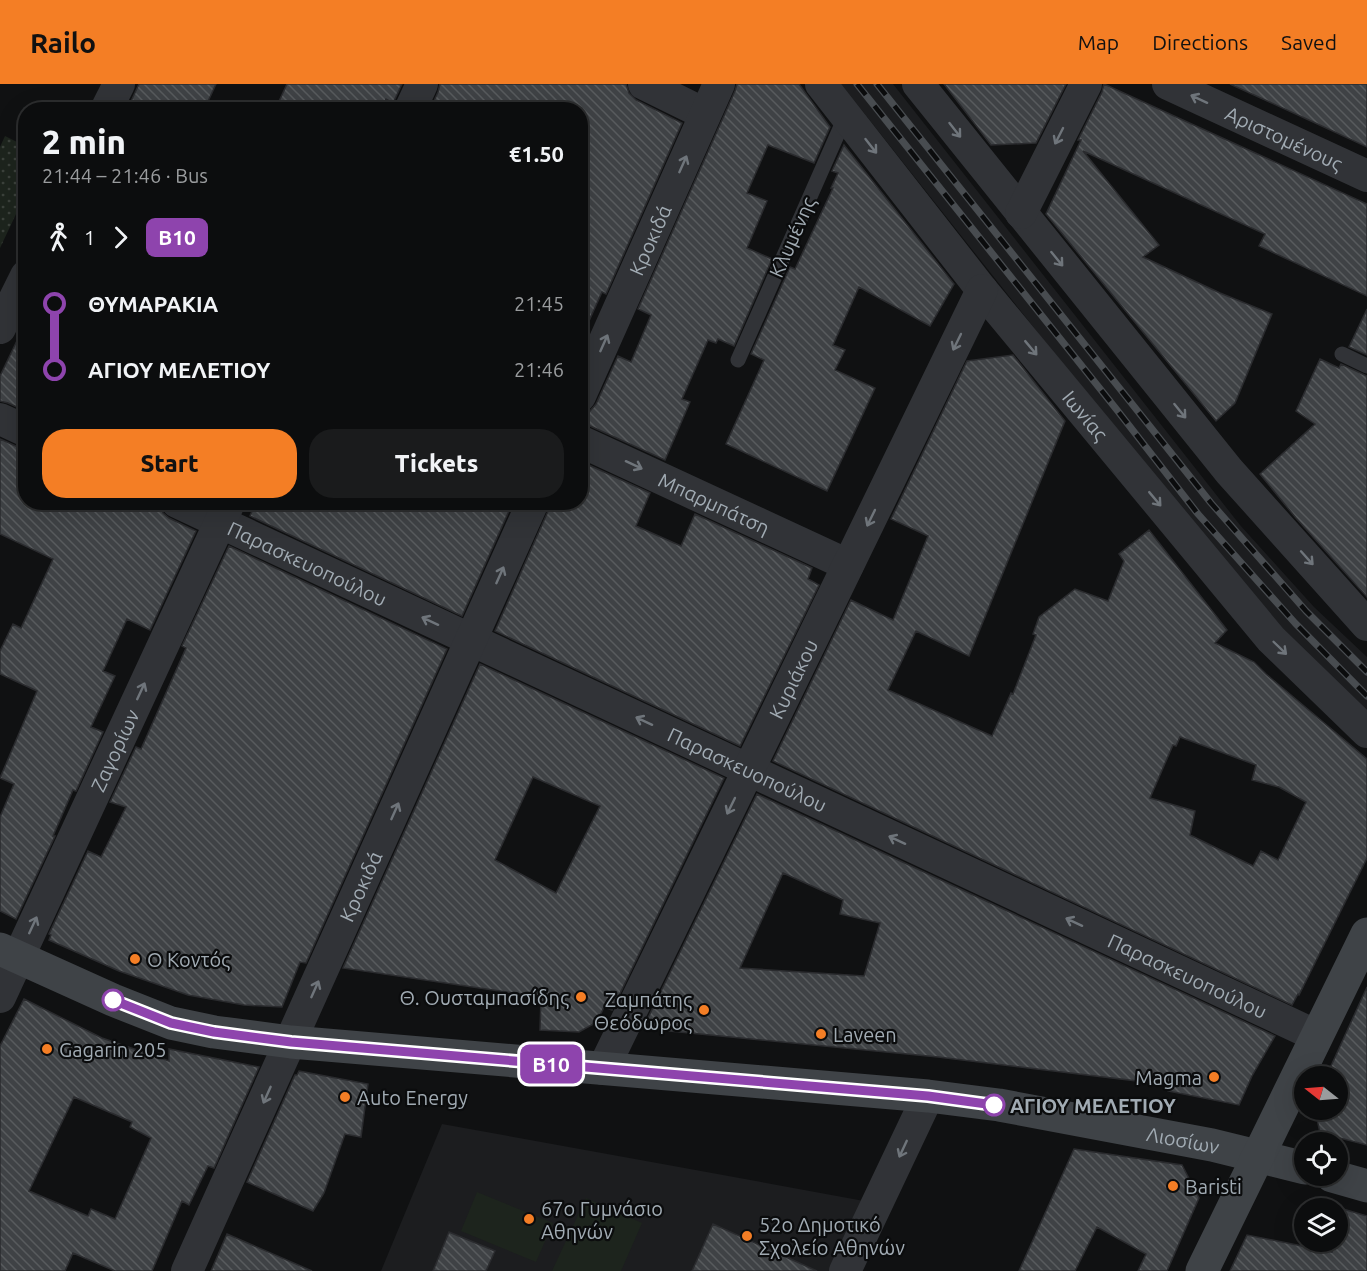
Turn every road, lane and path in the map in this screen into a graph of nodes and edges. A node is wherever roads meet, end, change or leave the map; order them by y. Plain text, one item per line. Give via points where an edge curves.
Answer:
1 (119, 84) edge
2 (422, 84) edge
3 (644, 84) edge
4 (719, 84) edge
5 (821, 84) edge
6 (918, 84) edge
7 (1086, 84) edge
8 (1168, 84) edge
9 (110, 102) edge
10 (414, 102) edge
11 (705, 114) junction
12 (846, 115) junction
13 (1367, 176) edge
14 (1021, 213) junction
15 (982, 290) junction
16 (18, 292) edge
17 (0, 328) edge
18 (1342, 354) dead end
19 (738, 360) dead end
20 (1367, 366) edge
21 (588, 378) edge
22 (0, 420) edge
23 (18, 428) edge
24 (588, 445) edge
25 (529, 510) edge
26 (224, 512) edge
27 (848, 565) junction
28 (1367, 625) edge
29 (471, 640) junction
30 (1367, 732) edge
31 (749, 770) junction
32 (1367, 934) edge
33 (9, 954) edge
34 (0, 997) edge
35 (1317, 1036) junction
36 (291, 1042) junction
37 (603, 1068) junction
38 (928, 1096) junction
39 (1258, 1156) junction
40 (1294, 1165) edge
41 (1348, 1181) edge
42 (1367, 1186) edge
43 (187, 1271) edge
44 (845, 1271) edge
45 (1202, 1271) edge

1 - 9 street
2 - 10 street
3 - 11 street
4 - 11 street, Κροκιδά
5 - 12 street, Ιωνίας
6 -> 14 street
7 -> 14 street
13 -> 8 street, Αριστομένους
21 -> 11 street, Κροκιδά
12 -> 15 street, Ιωνίας
12 - 19 lane, Κλυμένης
14 -> 28 street via 1228,471
15 -> 27 street, Κυριάκου
15 -> 30 street, Ιωνίας via 1271,639
16 - 17 street
18 - 20 lane
22 - 23 street
24 -> 27 street, Μπαρμπάτση
29 -> 25 street, Κροκιδά
29 -> 26 street, Παρασκευοπούλου
33 -> 26 street, Ζαγορίων
27 - 31 street, Κυριάκου
31 -> 29 street, Παρασκευοπούλου
36 -> 29 street, Κροκιδά
35 -> 31 street, Παρασκευοπούλου
31 -> 37 street, Κυριάκου
32 - 35 main road
33 - 34 street, Ζαγορίων
33 - 36 main road, Λιοσίων via 171,1023
35 - 39 main road
36 - 37 main road, Λιοσίων
36 -> 43 street, Κροκιδά
37 - 38 main road, Λιοσίων
38 - 39 main road, Λιοσίων via 999,1105
38 -> 44 street
39 - 40 main road, Λιοσίων
39 - 45 main road
41 - 42 main road

